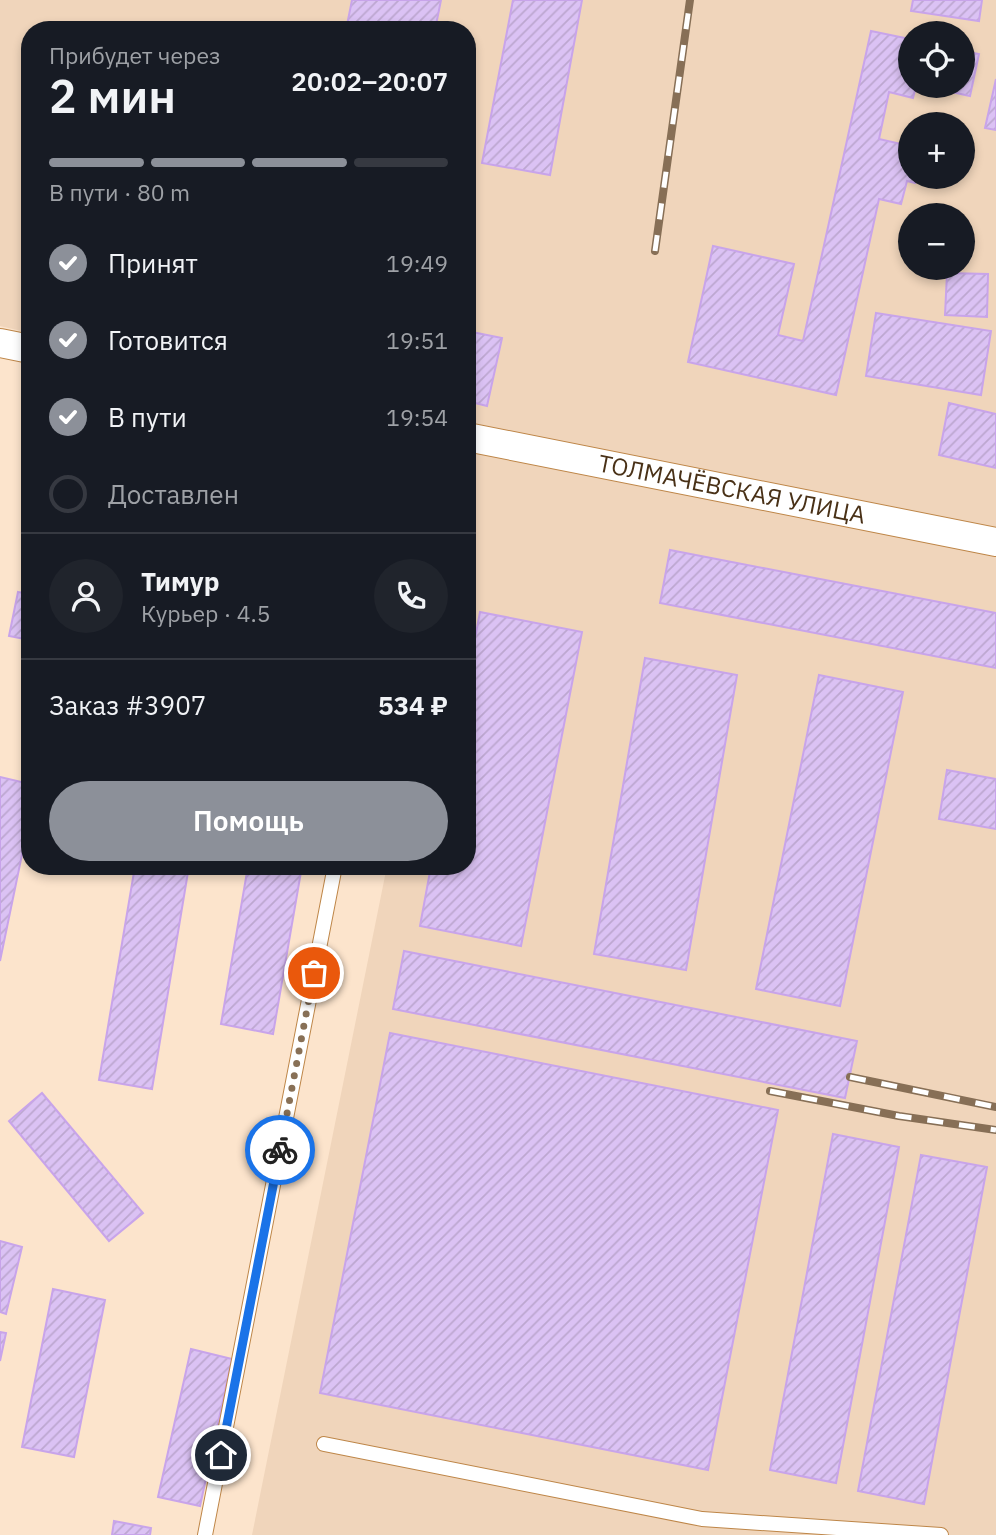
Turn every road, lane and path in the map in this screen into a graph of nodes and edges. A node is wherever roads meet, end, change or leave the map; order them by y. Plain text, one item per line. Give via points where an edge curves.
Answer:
1 (0, 343) edge
2 (21, 347) edge
3 (476, 439) edge
4 (996, 542) edge
5 (333, 875) edge
6 (324, 1444) dead end
7 (205, 1535) edge
8 (941, 1535) edge

1 - 2 street
3 - 4 street, ТОЛМАЧЁВСКАЯ УЛИЦА
5 - 7 lane
6 - 8 lane via 702,1519

